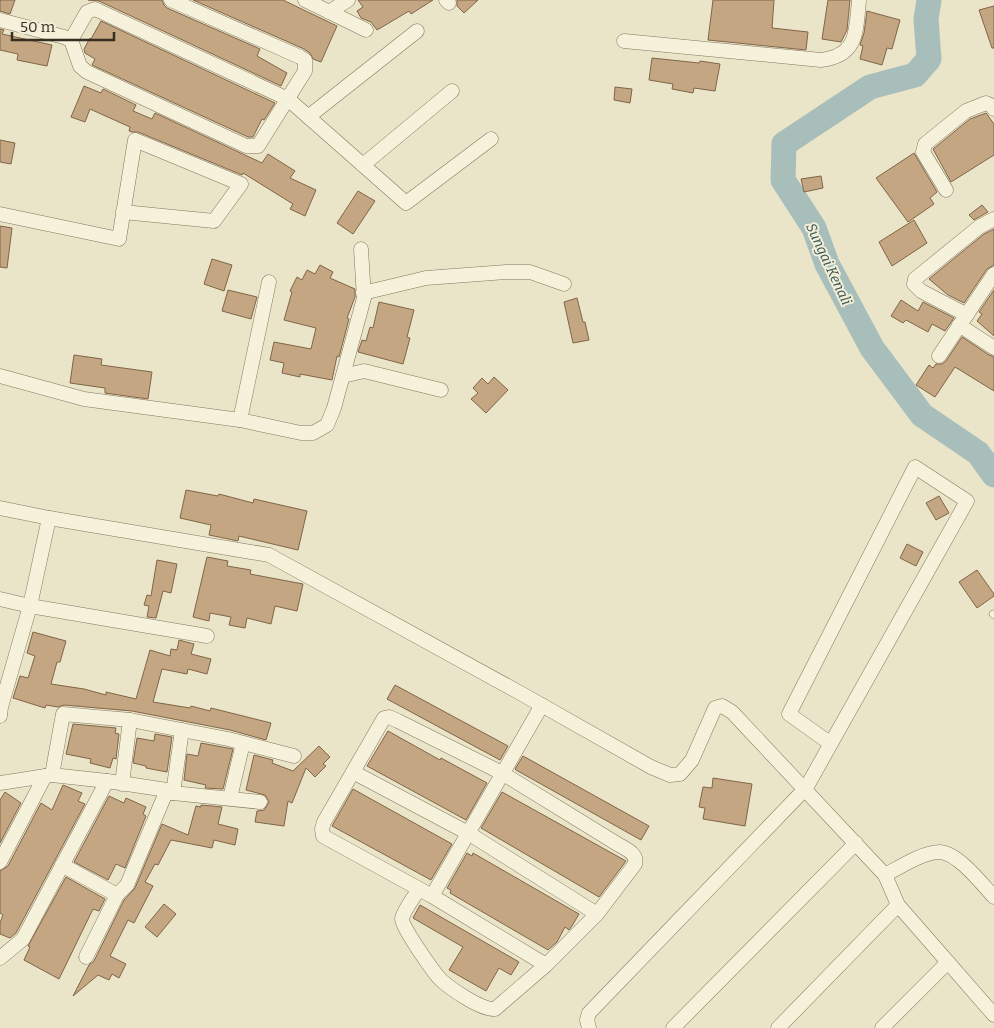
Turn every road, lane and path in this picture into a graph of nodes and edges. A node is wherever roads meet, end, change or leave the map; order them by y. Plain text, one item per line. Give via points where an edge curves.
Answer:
1 (171, 0) edge
2 (305, 0) edge
3 (348, 0) edge
4 (859, 0) edge
5 (93, 5) edge
6 (329, 12) junction
7 (0, 20) edge
8 (366, 30) dead end
9 (417, 31) dead end
10 (71, 40) junction
11 (624, 41) dead end
12 (452, 91) dead end
13 (288, 99) junction
14 (994, 109) edge
15 (308, 117) junction
16 (491, 139) dead end
17 (363, 165) junction
18 (946, 190) dead end
19 (123, 212) junction
20 (0, 214) edge
21 (994, 219) edge
22 (361, 249) dead end
23 (994, 275) edge
24 (269, 282) dead end
25 (564, 284) dead end
26 (363, 293) junction
27 (963, 320) junction
28 (994, 348) edge
29 (939, 356) dead end
30 (0, 376) edge
31 (343, 376) junction
32 (441, 390) dead end
33 (240, 420) junction
34 (0, 508) edge
35 (49, 518) junction
36 (0, 600) edge
37 (30, 606) junction
38 (207, 636) dead end
39 (542, 705) junction
40 (0, 710) edge
41 (130, 720) junction
42 (182, 730) junction
43 (243, 743) junction
44 (831, 744) junction
45 (294, 756) dead end
46 (353, 772) junction
47 (502, 773) junction
48 (48, 776) junction
49 (107, 781) junction
50 (0, 783) edge
51 (122, 784) junction
52 (806, 788) junction
53 (170, 792) junction
54 (230, 798) junction
55 (260, 802) dead end
56 (468, 833) junction
57 (856, 843) junction
58 (0, 862) edge
59 (62, 865) junction
60 (886, 875) junction
61 (419, 889) junction
62 (117, 895) junction
63 (432, 896) junction
64 (994, 897) edge
65 (898, 905) junction
66 (597, 914) junction
67 (86, 957) dead end
68 (0, 958) edge
69 (948, 962) junction
70 (546, 965) junction
71 (994, 1015) edge
72 (589, 1028) edge
73 (673, 1028) edge
74 (778, 1028) edge
75 (882, 1028) edge

1 - 13 street via 305,60 305,71
2 - 6 street
3 - 6 street
4 - 11 street via 851,45 831,59
5 - 10 street
5 - 13 street
6 - 8 street
7 - 10 street
9 - 15 street
10 - 13 street via 80,66 87,72 246,146 258,146 262,142
12 - 17 street
13 - 15 street
14 - 18 street via 986,103 966,111 925,144 923,152
15 - 17 street
16 - 17 street via 406,203
19 - 19 street via 135,140 242,184 214,221
19 - 20 street via 119,239
21 - 27 street via 979,227 915,279 914,284 921,291
22 - 26 street
23 - 27 street
24 - 33 street
25 - 26 street via 530,272 506,272 426,278
26 - 31 street
27 - 28 street
27 - 29 street
30 - 33 street via 84,399
31 - 32 street via 364,371
31 - 33 street via 327,425 313,432 301,433
34 - 35 street
35 - 37 street
35 - 39 street via 269,555
36 - 37 street
37 - 38 street
37 - 40 street
39 - 47 street
39 - 52 street via 670,775 680,774 692,760 715,708 722,706 732,712
41 - 42 street
41 - 48 street via 63,714
41 - 51 street
42 - 43 street
42 - 53 street
43 - 45 street
43 - 54 street
44 - 44 street via 788,714 915,467 967,501
44 - 52 street
46 - 47 street via 381,722 389,717
46 - 56 street
46 - 61 street via 324,822 323,836
47 - 56 street
47 - 66 street via 636,857 635,864
48 - 49 street
48 - 50 street
48 - 58 street
49 - 51 street
49 - 59 street
51 - 53 street
52 - 57 street
52 - 72 street via 590,1013 587,1020
53 - 54 street
53 - 62 street via 127,885
54 - 55 street
56 - 63 street
56 - 66 street
57 - 60 street
57 - 73 street
59 - 62 street
59 - 68 street via 23,939
60 - 64 street via 920,857 941,852 960,861
60 - 65 street
61 - 63 street
61 - 70 street via 402,918 402,925 441,980 472,1001 495,1009
62 - 67 street
63 - 70 street
65 - 69 street
65 - 74 street
66 - 70 street
69 - 71 street
69 - 75 street

